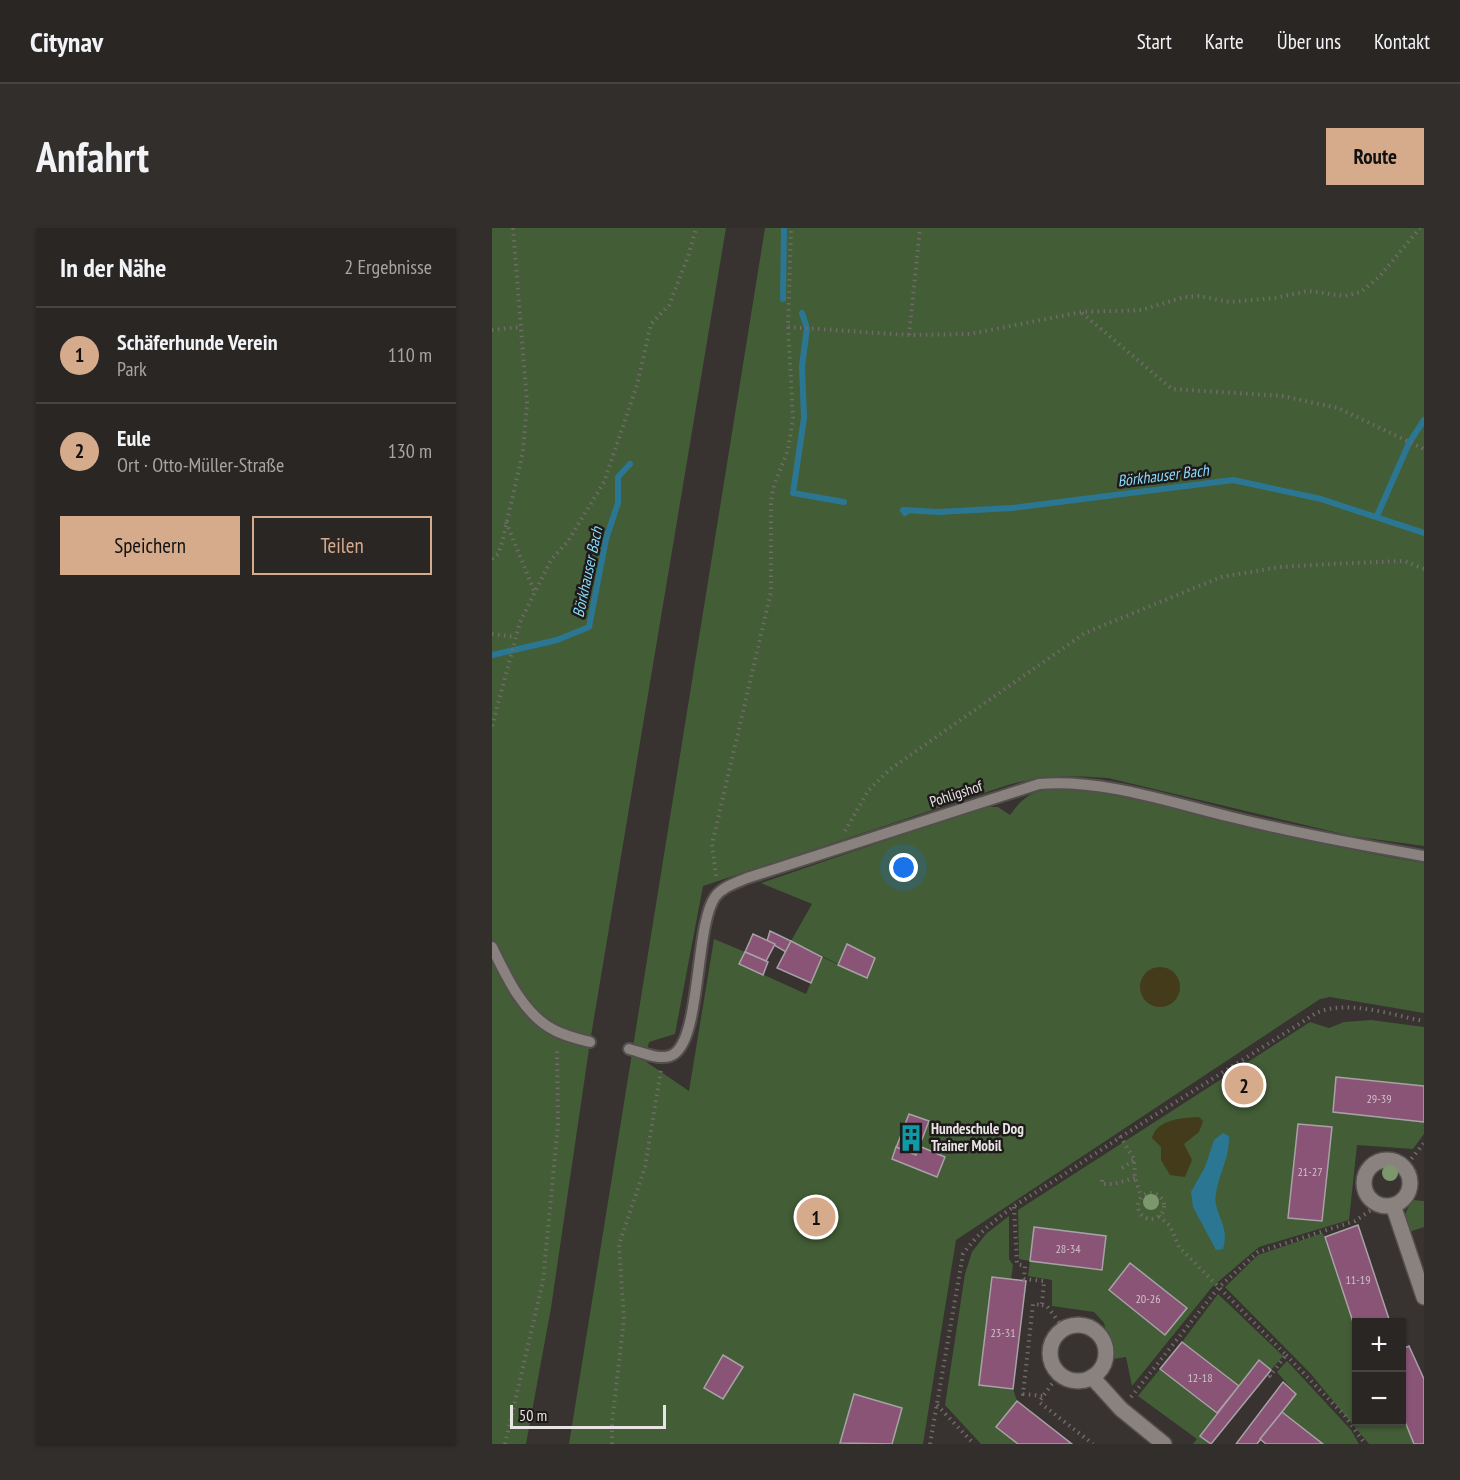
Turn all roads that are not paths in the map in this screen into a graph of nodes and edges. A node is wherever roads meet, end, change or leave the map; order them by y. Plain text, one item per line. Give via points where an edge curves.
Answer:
1 (1424, 856) edge
2 (492, 947) edge
3 (590, 1042) dead end
4 (629, 1049) dead end
5 (1386, 1204) junction
6 (1424, 1297) edge
7 (1092, 1377) junction
8 (1164, 1444) edge

1 - 4 lane, Pohligshof via 1249,822 1111,788 1069,782 1039,784 732,884 715,897 704,932 681,1048 672,1056 663,1057
2 - 3 lane via 507,978 540,1021 563,1034
5 - 5 street via 1400,1201 1410,1182 1404,1168 1392,1160 1377,1162 1364,1180 1372,1200
5 - 6 street
7 - 7 street via 1075,1381 1059,1374 1050,1350 1064,1329 1090,1328 1102,1340 1103,1365
7 - 8 street via 1121,1409

